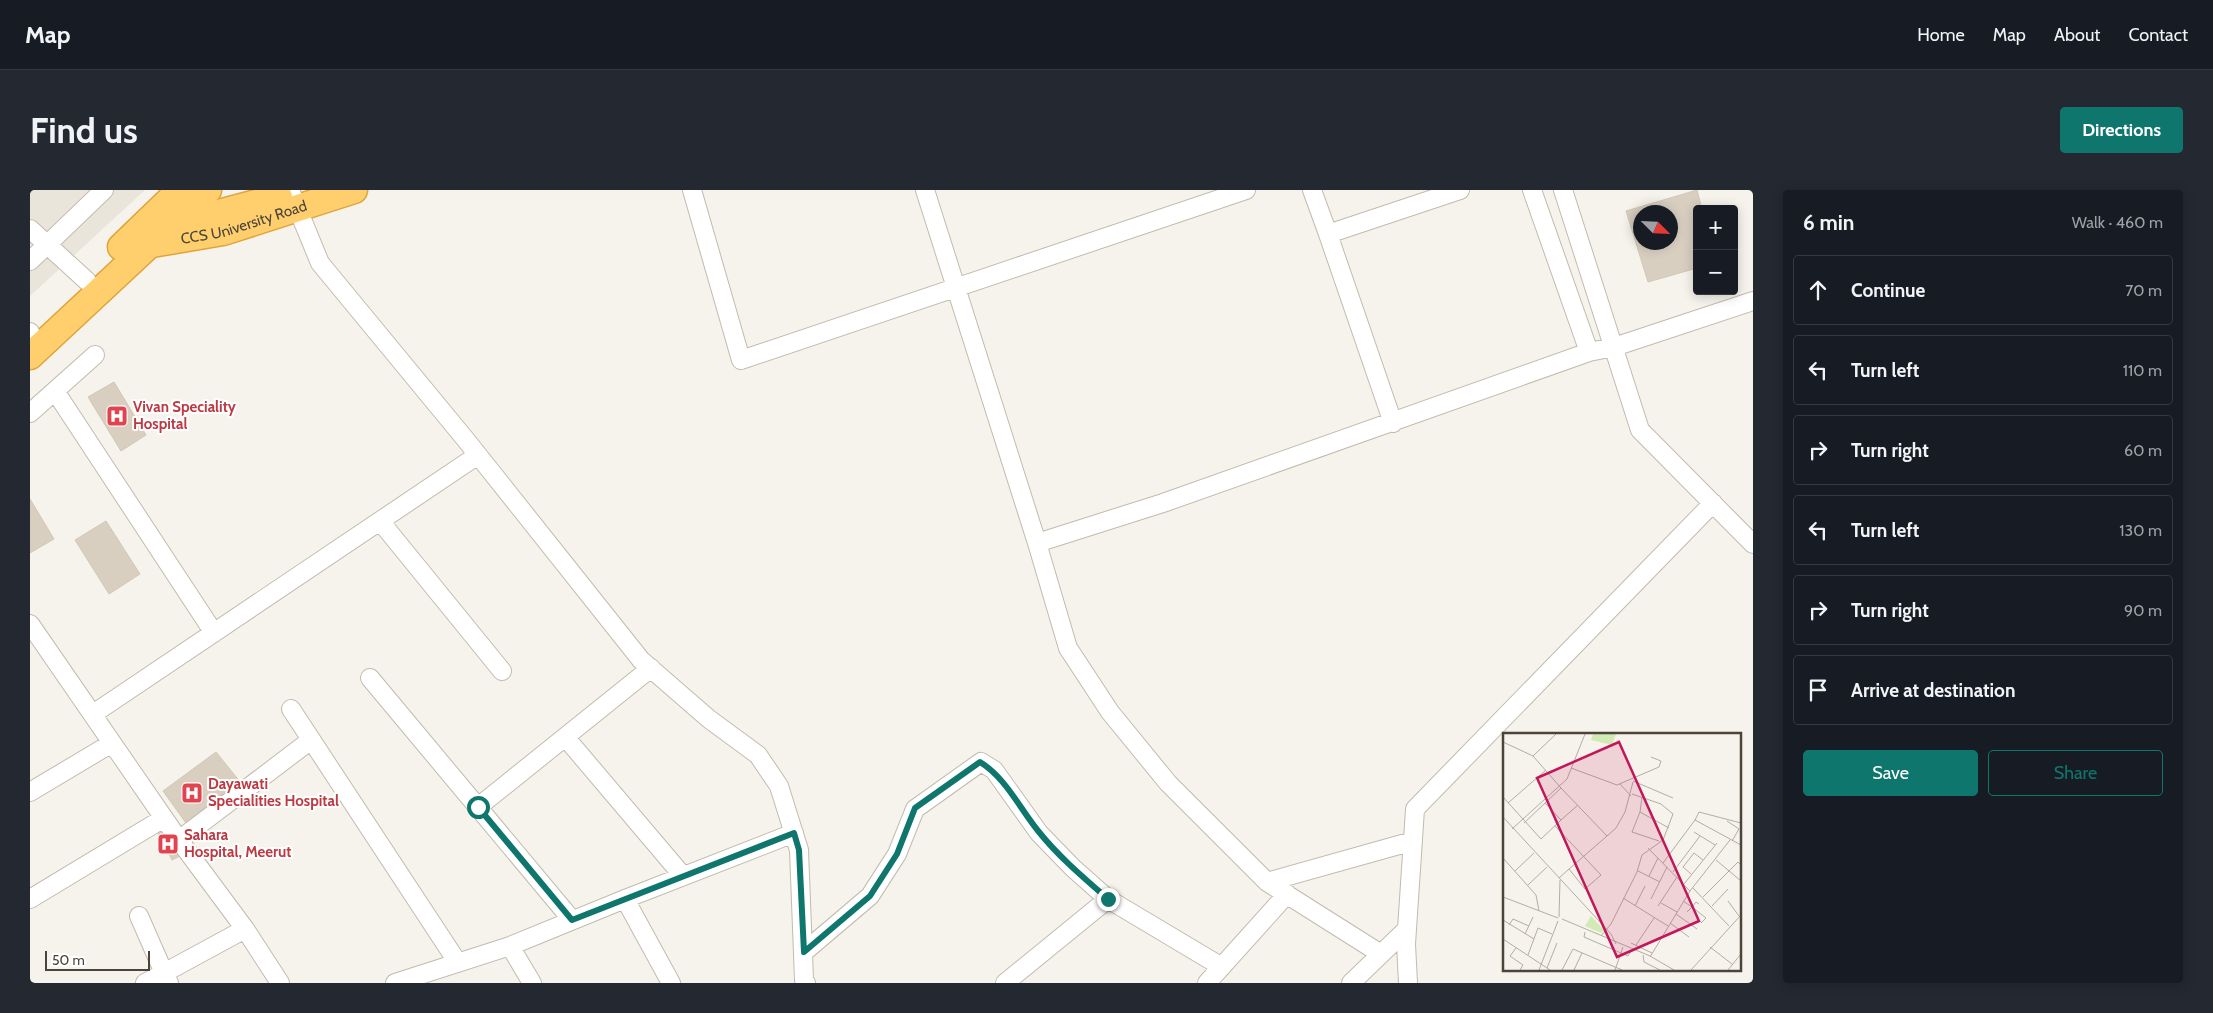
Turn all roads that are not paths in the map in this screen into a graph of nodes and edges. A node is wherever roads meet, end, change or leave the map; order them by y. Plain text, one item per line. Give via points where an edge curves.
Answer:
1 (104, 190) edge
2 (180, 190) edge
3 (208, 190) edge
4 (354, 190) edge
5 (692, 190) edge
6 (925, 190) edge
7 (1246, 190) edge
8 (1312, 190) edge
9 (1460, 190) edge
10 (1532, 190) edge
11 (1563, 190) edge
12 (296, 196) edge
13 (30, 229) edge
14 (152, 231) junction
15 (1328, 234) junction
16 (46, 244) junction
17 (30, 261) edge
18 (87, 281) junction
19 (956, 287) junction
20 (1753, 301) edge
21 (30, 333) edge
22 (1614, 347) junction
23 (1589, 352) junction
24 (95, 355) dead end
25 (30, 356) edge
26 (55, 391) junction
27 (30, 413) edge
28 (1393, 423) junction
29 (478, 455) junction
30 (1713, 503) junction
31 (380, 521) junction
32 (1037, 543) junction
33 (1753, 544) edge
34 (30, 624) edge
35 (214, 633) junction
36 (651, 668) junction
37 (502, 671) dead end
38 (370, 678) dead end
39 (291, 709) dead end
40 (93, 714) junction
41 (566, 738) junction
42 (311, 740) junction
43 (112, 743) junction
44 (30, 792) edge
45 (478, 807) junction
46 (164, 818) junction
47 (794, 833) junction
48 (179, 840) junction
49 (1413, 841) junction
50 (683, 876) junction
51 (1267, 882) junction
52 (1287, 894) junction
53 (30, 899) edge
54 (625, 899) junction
55 (1108, 899) junction
56 (140, 916) dead end
57 (572, 920) junction
58 (245, 929) junction
59 (1407, 929) junction
60 (510, 946) junction
61 (804, 952) junction
62 (1381, 954) junction
63 (458, 963) junction
64 (1222, 967) junction
65 (166, 978) edge
66 (145, 983) edge
67 (280, 983) edge
68 (395, 983) edge
69 (532, 983) edge
70 (671, 983) edge
71 (806, 983) edge
72 (1005, 983) edge
73 (1207, 983) edge
74 (1351, 983) edge
75 (1408, 983) edge

1 - 16 street
2 - 14 highway
3 - 14 highway
4 - 12 highway, CCS University Road
5 - 19 street via 741,360
6 - 19 street
7 - 19 street
8 - 15 street
9 - 15 street
10 - 23 street
11 - 22 street
12 - 14 highway, CCS University Road
12 - 29 street via 320,264
13 - 16 street
14 - 18 highway
14 - 25 highway
15 - 28 street
16 - 17 street
16 - 18 street
18 - 21 highway
19 - 32 street
20 - 22 street
22 - 23 street
22 - 30 street via 1640,430
23 - 28 street
24 - 26 street
26 - 27 street
26 - 35 street
28 - 32 street via 1164,503
29 - 31 street
29 - 36 street via 641,660
30 - 33 street
30 - 49 street via 1415,809
31 - 35 street
31 - 37 street
32 - 51 street via 1068,648 1110,712 1168,782
34 - 40 street
35 - 40 street
36 - 41 street
36 - 47 street via 758,755 779,786
38 - 45 street
39 - 42 street
40 - 43 street
41 - 45 street
41 - 50 street
42 - 48 street
42 - 63 street
43 - 44 street
43 - 46 street
45 - 57 street
46 - 48 street
46 - 53 street
47 - 50 street
47 - 61 street via 799,850
48 - 58 street
49 - 51 street
49 - 59 street
50 - 54 street
51 - 52 street
52 - 62 street
52 - 64 street
54 - 57 street
54 - 70 street
55 - 61 street via 1039,833 994,770 980,762 915,808 897,854 870,896
55 - 64 street
55 - 72 street
56 - 65 street
57 - 60 street
58 - 65 street
58 - 67 street
59 - 62 street
59 - 75 street
60 - 63 street
60 - 69 street
61 - 71 street
62 - 74 street
63 - 68 street
64 - 73 street
65 - 66 street

